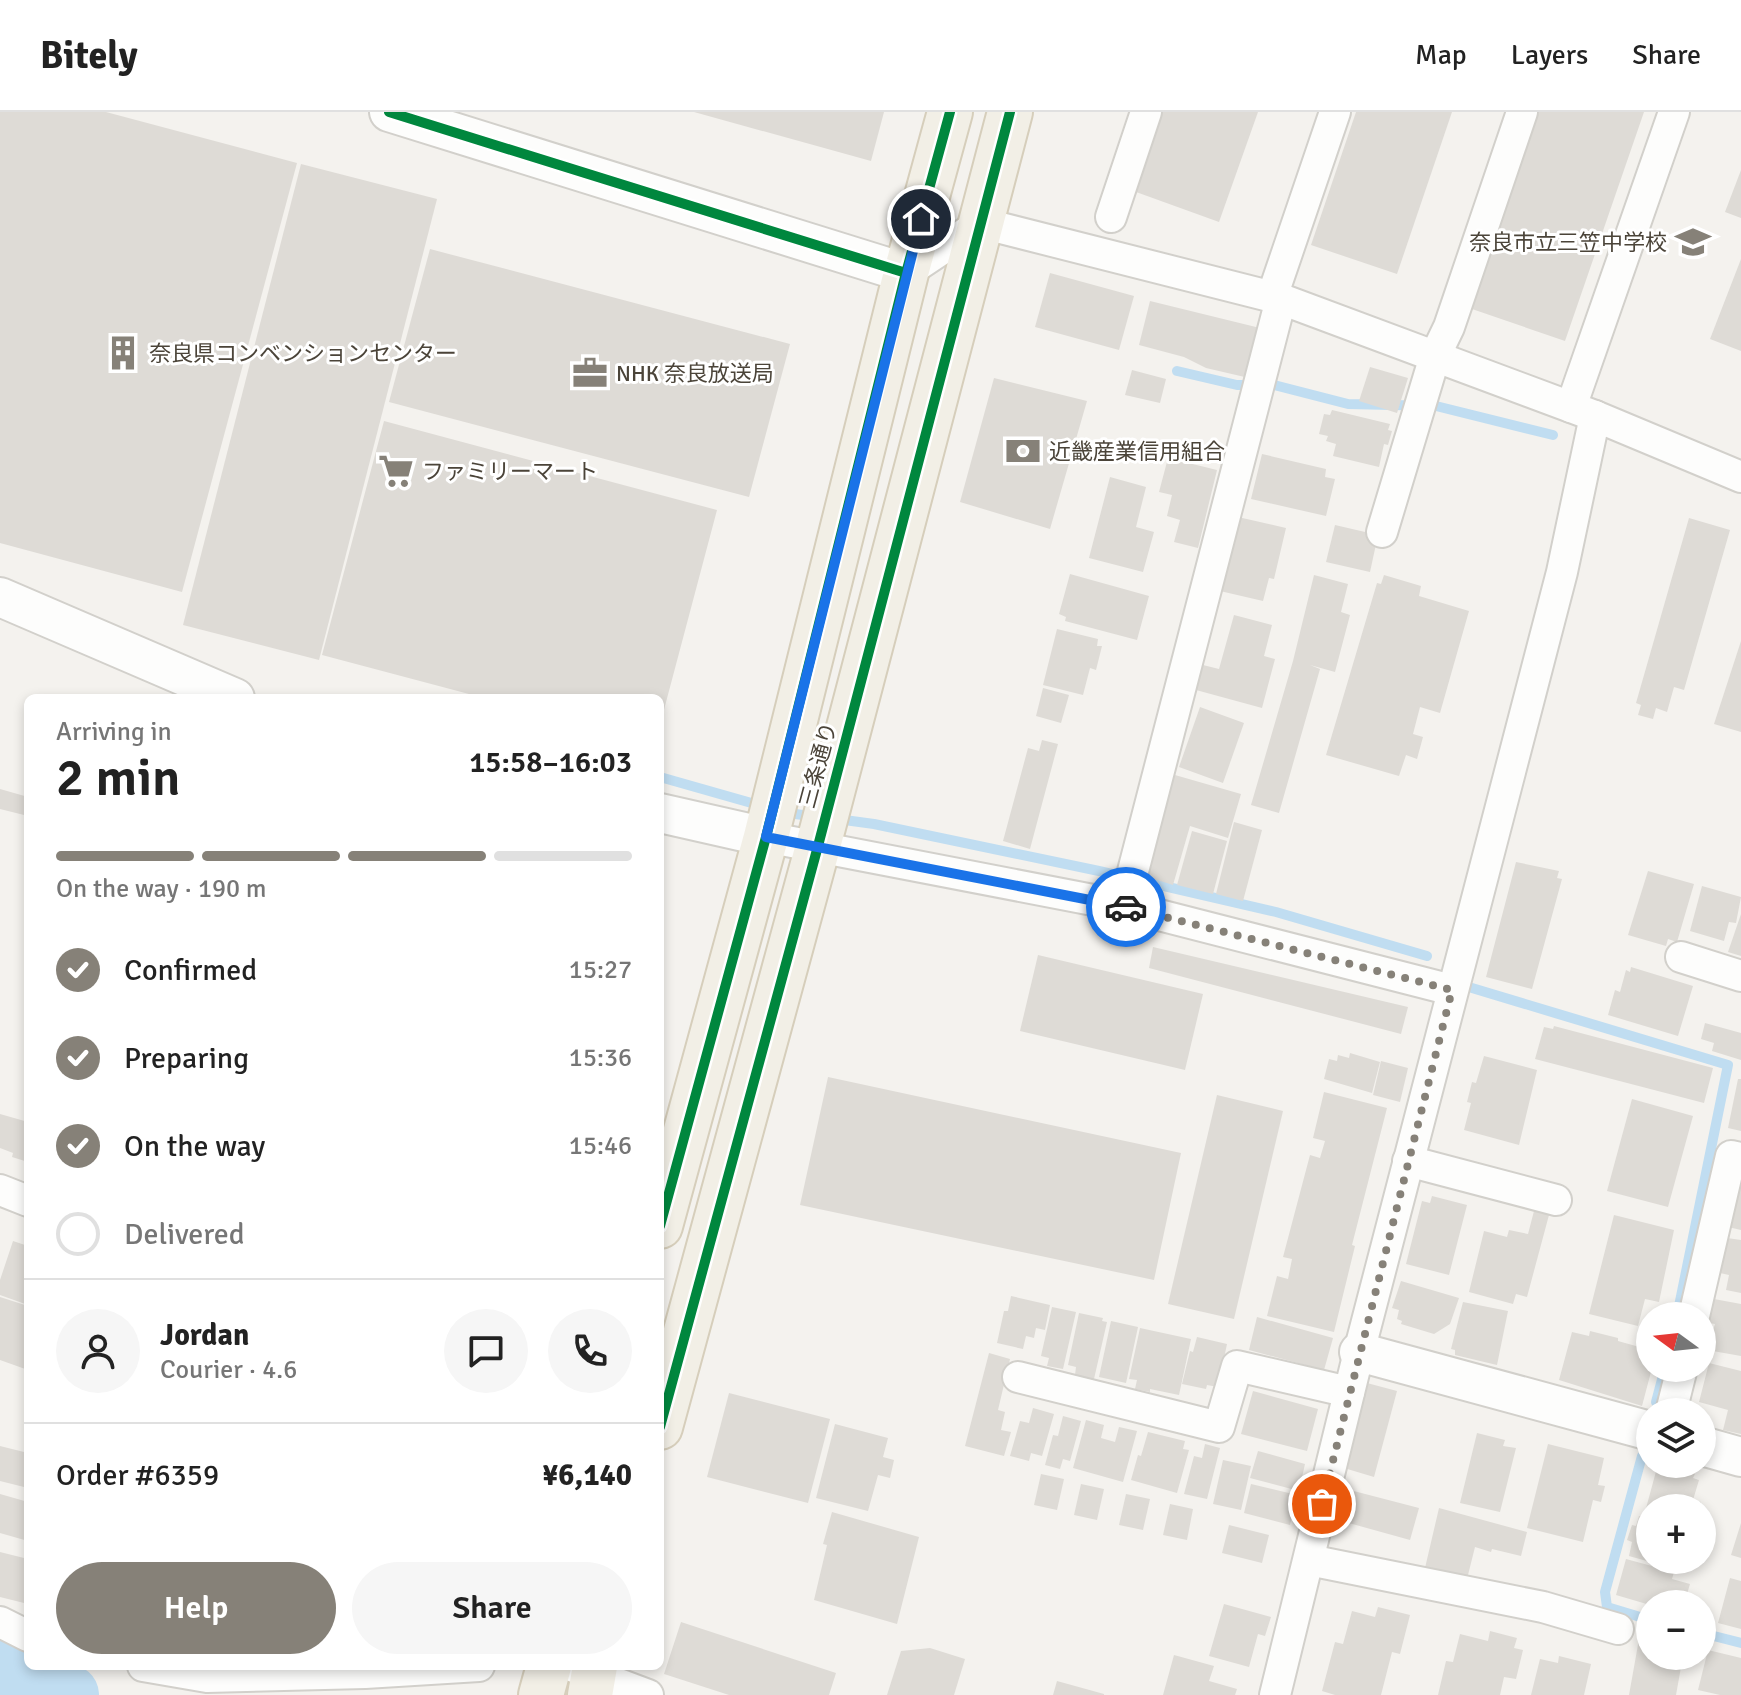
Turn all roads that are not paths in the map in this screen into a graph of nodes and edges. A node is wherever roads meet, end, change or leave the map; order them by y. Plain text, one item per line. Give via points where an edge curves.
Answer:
1 (389, 112) edge
2 (950, 112) edge
3 (1010, 112) edge
4 (1146, 112) edge
5 (1335, 112) edge
6 (1522, 112) edge
7 (1674, 112) edge
8 (1111, 217) dead end
9 (981, 223) junction
10 (906, 273) junction
11 (1277, 298) junction
12 (1435, 356) junction
13 (1583, 411) junction
14 (1741, 477) edge
15 (1382, 532) dead end
16 (0, 597) edge
17 (226, 694) edge
18 (664, 814) edge
19 (766, 837) junction
20 (818, 846) junction
21 (1124, 906) junction
22 (1681, 957) dead end
23 (1741, 976) edge
24 (1452, 990) junction
25 (1741, 1158) edge
26 (1408, 1161) junction
27 (1556, 1200) dead end
28 (664, 1211) edge
29 (1697, 1302) edge
30 (1359, 1352) junction
31 (1018, 1377) dead end
32 (1349, 1392) junction
33 (664, 1412) edge
34 (1636, 1427) edge
35 (1716, 1450) edge
36 (1741, 1457) edge
37 (1309, 1560) junction
38 (0, 1622) edge
39 (1618, 1629) dead end
40 (24, 1634) edge
41 (166, 1670) edge
42 (414, 1670) edge
43 (572, 1680) edge
44 (648, 1695) edge
45 (1275, 1695) edge

1 - 10 street
2 - 10 main road, 三条通り
3 - 9 main road, 三条通り
4 - 8 street
5 - 11 street
6 - 12 street
7 - 13 street
9 - 10 street
9 - 11 street
9 - 20 main road, 三条通り
10 - 19 main road, 三条通り
11 - 12 street
11 - 21 street
12 - 13 street
12 - 15 street
13 - 14 street
13 - 24 street via 1562,572
16 - 17 street
18 - 19 street
19 - 20 street
19 - 28 main road, 三条通り
20 - 21 street
20 - 33 main road, 三条通り
21 - 24 street
22 - 23 street
24 - 26 street
25 - 29 street via 1731,1156
26 - 27 street
26 - 30 street
30 - 32 street
30 - 34 street
31 - 32 street via 1219,1427 1237,1366
32 - 37 street
35 - 36 street
37 - 39 street via 1543,1607
37 - 45 street
38 - 40 street
41 - 42 street via 207,1677
43 - 44 street

